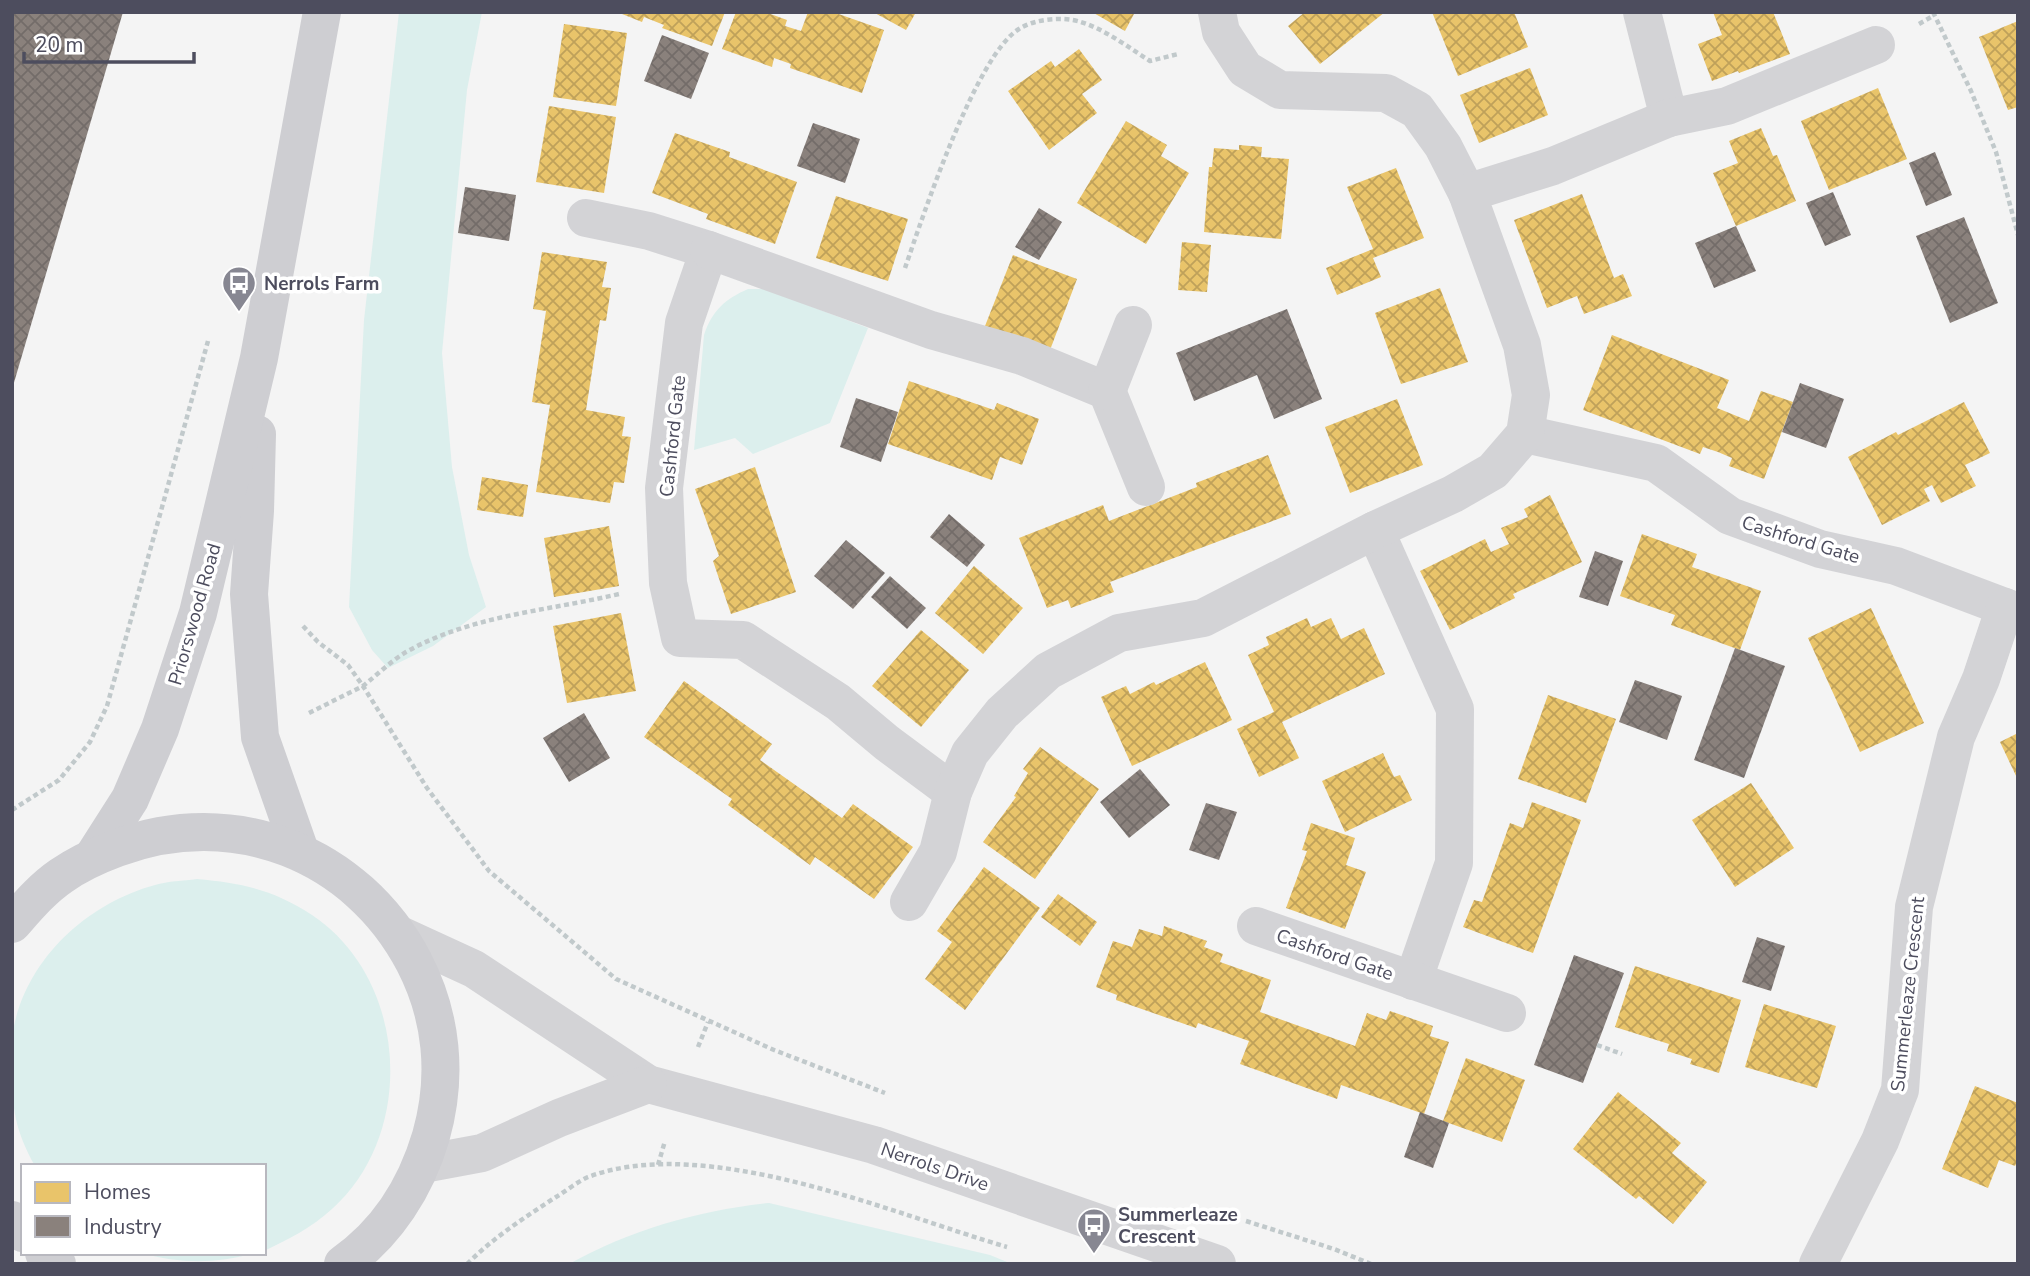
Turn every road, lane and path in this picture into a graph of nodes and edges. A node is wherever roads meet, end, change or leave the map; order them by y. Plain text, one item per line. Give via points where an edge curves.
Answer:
1 (322, 12) edge
2 (1642, 12) edge
3 (1933, 12) edge
4 (1223, 27) edge
5 (1876, 45) dead end
6 (1669, 118) junction
7 (1467, 193) junction
8 (586, 218) dead end
9 (2018, 235) edge
10 (709, 250) junction
11 (889, 315) junction
12 (1133, 325) dead end
13 (211, 333) dead end
14 (259, 358) junction
15 (1107, 391) junction
16 (1525, 434) junction
17 (1146, 487) dead end
18 (1376, 530) junction
19 (668, 583) junction
20 (2011, 610) edge
21 (363, 686) junction
22 (260, 737) junction
23 (953, 792) junction
24 (12, 810) edge
25 (300, 851) junction
26 (93, 857) junction
27 (909, 902) dead end
28 (19, 908) edge
29 (1256, 926) dead end
30 (400, 935) junction
31 (1413, 981) junction
32 (1507, 1013) dead end
33 (1597, 1045) dead end
34 (1622, 1054) dead end
35 (648, 1084) junction
36 (889, 1095) dead end
37 (423, 1164) junction
38 (1245, 1220) dead end
39 (1016, 1250) dead end
40 (343, 1264) edge
41 (467, 1264) edge
42 (1217, 1264) edge
43 (1371, 1264) edge
44 (1818, 1264) edge

1 - 14 main road, Priorswood Road
2 - 6 street
3 - 9 path via 1996,152
4 - 7 street via 1245,69 1280,90 1386,93 1417,110 1443,146
4 - 11 path via 1150,61 1079,21 1047,20 1019,28 994,53 974,92 945,158
5 - 6 street via 1727,106
6 - 7 street via 1553,166
7 - 16 street via 1522,345 1531,395
8 - 10 street
10 - 11 street
10 - 19 street, Cashford Gate via 684,323 664,488
11 - 15 street via 1021,356
12 - 15 street
13 - 24 path via 107,706 90,742 59,780
14 - 22 main road, Priorswood Road via 248,594
14 - 26 main road, Priorswood Road via 198,613 160,729 130,799
15 - 17 street
16 - 18 street via 1493,471
16 - 20 street, Cashford Gate via 1656,463 1730,516 1820,549 1896,566
18 - 23 street via 1203,618 1119,634 1048,671 1002,713 970,753
18 - 31 street, Cashford Gate via 1455,709 1454,863
19 - 21 path via 489,618 404,653
19 - 23 street, Cashford Gate via 680,638 743,640 838,702
20 - 44 street, Summerleaze Crescent via 1956,737 1914,907 1900,1090 1880,1141
21 - 22 path
21 - 36 path via 427,788 489,871 616,979
22 - 25 main road, Priorswood Road
23 - 27 street via 937,852
25 - 26 main road via 249,835 196,830 144,838
25 - 30 main road via 339,873 372,901
26 - 28 main road
29 - 31 street, Cashford Gate
30 - 35 street, Nerrols Drive via 474,969
30 - 37 main road via 428,988 440,1046 439,1106
31 - 32 street, Cashford Gate
33 - 34 path
35 - 37 street via 482,1153
35 - 42 street, Nerrols Drive via 874,1145
37 - 40 main road via 397,1212
38 - 43 path
39 - 41 path via 796,1182 708,1166 638,1164 586,1178

